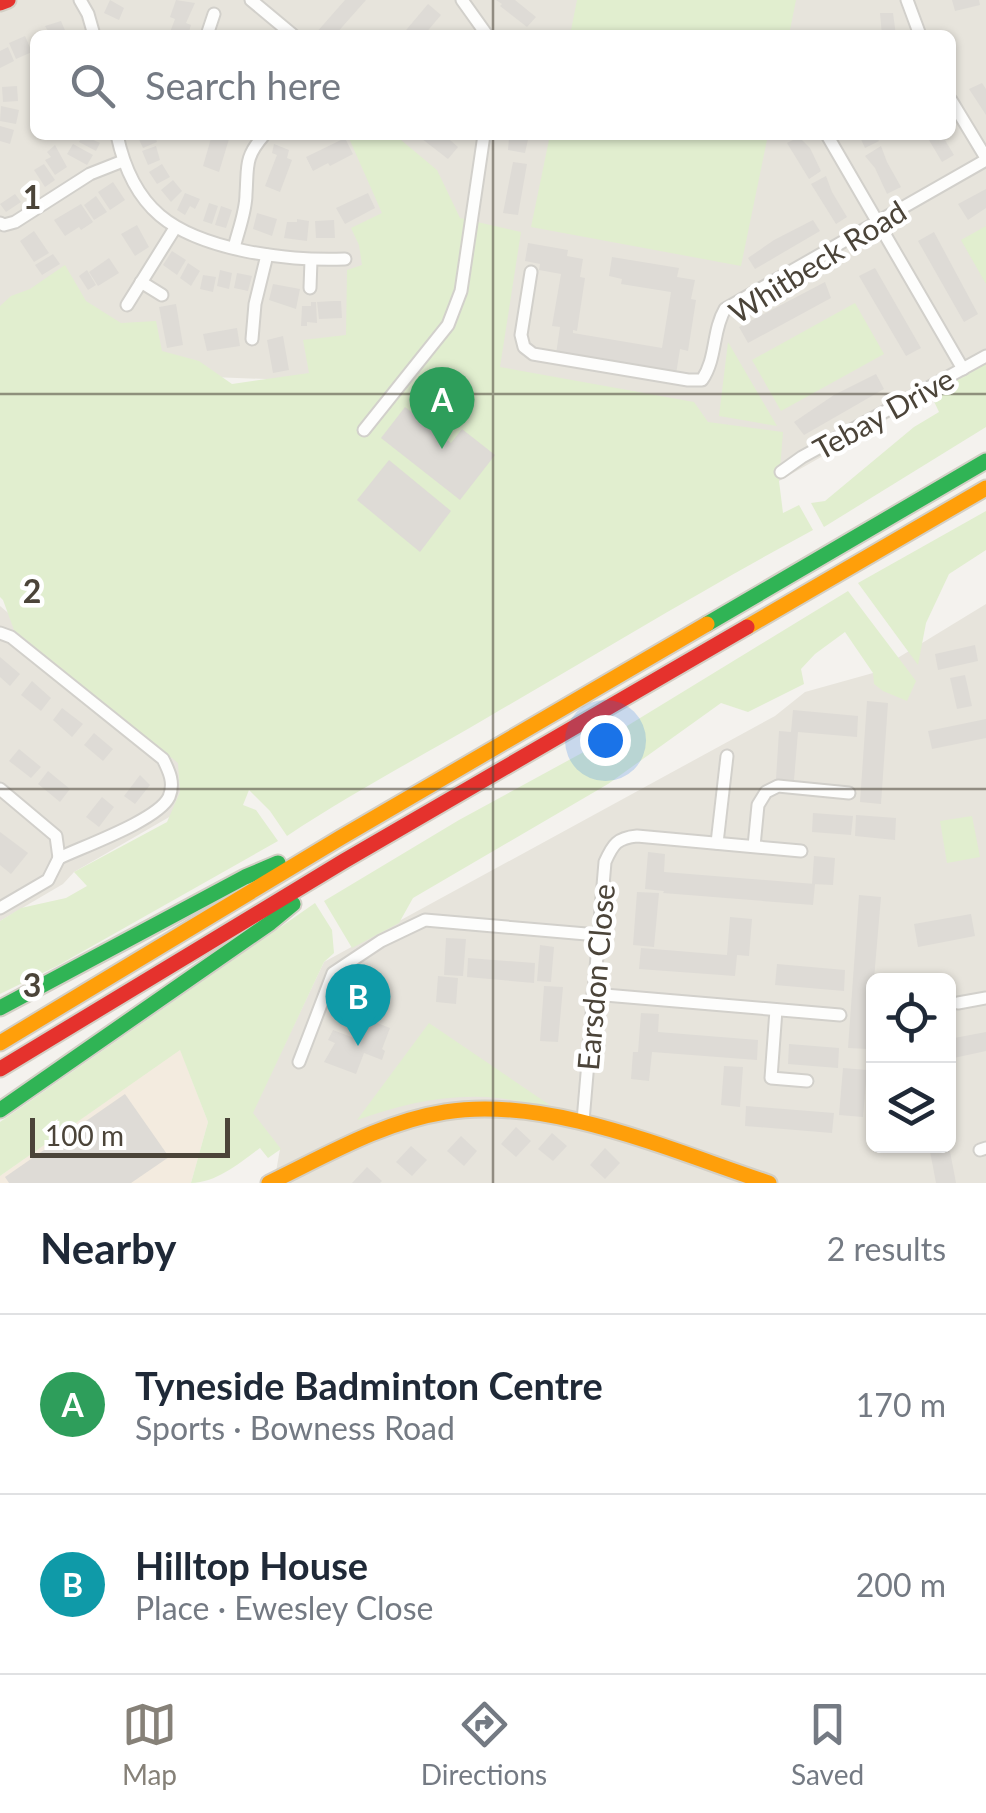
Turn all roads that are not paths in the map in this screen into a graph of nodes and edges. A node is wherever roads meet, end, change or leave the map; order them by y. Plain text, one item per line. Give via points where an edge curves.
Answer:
1 (8, 0) edge
2 (80, 0) edge
3 (251, 0) edge
4 (462, 0) edge
5 (907, 0) edge
6 (0, 3) edge
7 (214, 14) dead end
8 (93, 30) edge
9 (209, 30) edge
10 (287, 30) edge
11 (483, 30) edge
12 (918, 30) edge
13 (956, 108) edge
14 (118, 140) edge
15 (260, 140) edge
16 (483, 140) edge
17 (831, 140) edge
18 (986, 159) edge
19 (122, 161) junction
20 (879, 221) junction
21 (0, 224) edge
22 (175, 228) junction
23 (234, 248) junction
24 (268, 255) junction
25 (345, 259) dead end
26 (310, 260) junction
27 (530, 272) dead end
28 (141, 282) junction
29 (310, 288) dead end
30 (162, 295) dead end
31 (127, 305) dead end
32 (252, 339) dead end
33 (986, 356) edge
34 (963, 369) junction
35 (364, 430) dead end
36 (986, 461) edge
37 (781, 472) dead end
38 (986, 488) edge
39 (0, 634) edge
40 (727, 756) dead end
41 (0, 789) edge
42 (849, 792) dead end
43 (340, 838) junction
44 (717, 843) junction
45 (754, 846) junction
46 (801, 850) dead end
47 (59, 858) junction
48 (344, 861) junction
49 (0, 908) edge
50 (598, 934) junction
51 (593, 994) junction
52 (986, 998) edge
53 (958, 1003) dead end
54 (0, 1008) edge
55 (776, 1010) junction
56 (840, 1015) dead end
57 (0, 1042) edge
58 (299, 1062) dead end
59 (0, 1069) edge
60 (808, 1081) dead end
61 (0, 1110) edge
62 (582, 1121) junction
63 (306, 1166) junction
64 (269, 1183) edge
65 (291, 1183) edge
66 (769, 1183) edge

1 - 6 main road
2 - 8 street
3 - 10 street
4 - 11 street
5 - 12 street
7 - 9 street
13 - 18 street
14 - 19 street
15 - 23 street via 245,172
16 - 35 street via 461,292 448,325
17 - 20 street
18 - 20 street, Whitbeck Road
19 - 21 street via 15,222
19 - 22 street via 151,208
20 - 27 street, Whitbeck Road via 726,309 702,380 534,354 521,334
20 - 34 street
22 - 23 street
22 - 28 street
23 - 24 street
24 - 26 street
24 - 32 street
25 - 26 street
26 - 29 street
28 - 30 street
28 - 31 street
33 - 34 street, Tebay Drive
34 - 37 street, Tebay Drive
36 - 43 main road
38 - 48 main road
39 - 47 street via 163,759 170,773 168,801 146,818
40 - 44 street
41 - 47 street via 56,836
42 - 45 street via 778,786 766,792
43 - 54 main road via 245,877
43 - 57 main road
44 - 45 street, Earsdon Close
44 - 50 street, Earsdon Close via 624,838 605,862
45 - 46 street, Earsdon Close
47 - 49 street via 48,880
48 - 59 main road
48 - 61 main road via 270,923
50 - 51 street, Earsdon Close
50 - 58 street via 426,920 333,973
51 - 55 street
51 - 62 street, Earsdon Close
52 - 53 street
55 - 56 street
55 - 60 street via 770,1078
62 - 63 main road via 509,1109 445,1112 374,1132
62 - 66 main road
63 - 64 main road
63 - 65 main road

